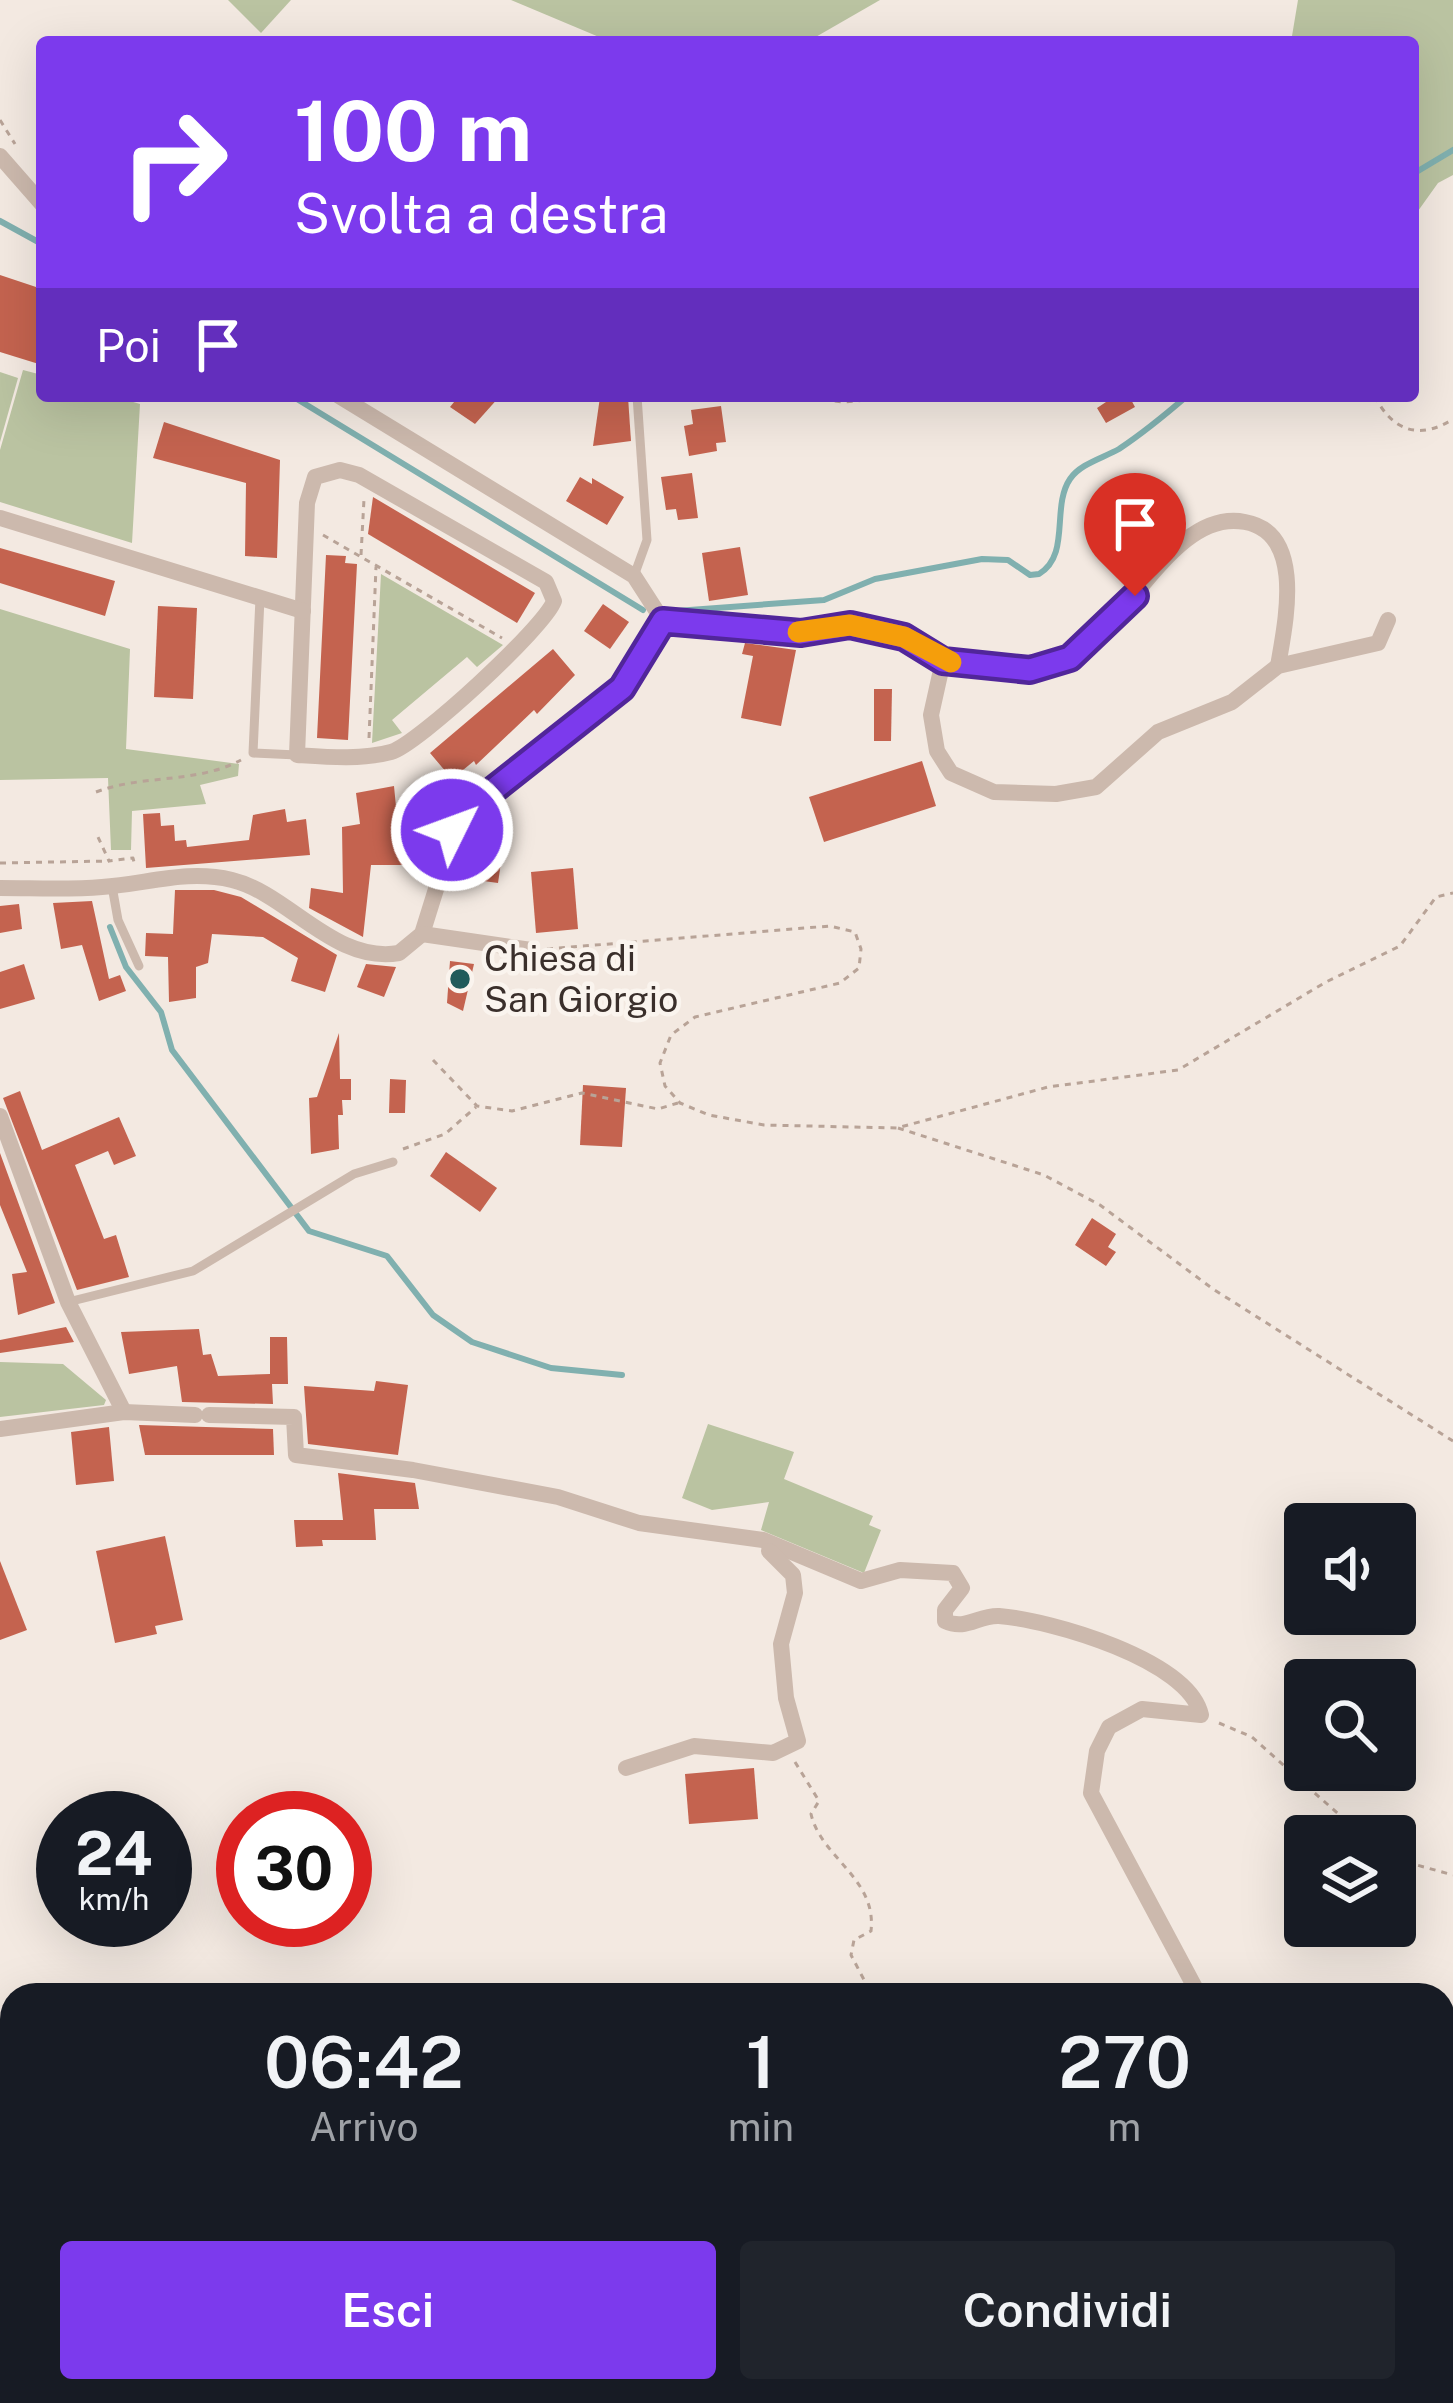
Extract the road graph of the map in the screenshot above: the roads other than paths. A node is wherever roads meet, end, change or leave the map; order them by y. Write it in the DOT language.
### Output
graph roads {
  1 [pos="1,156"];
  2 [pos="36,197"];
  3 [pos="349,402"];
  4 [pos="637,402"];
  5 [pos="0,518"];
  6 [pos="634,576"];
  7 [pos="260,598"];
  8 [pos="303,611"];
  9 [pos="1388,620"];
  10 [pos="663,621"];
  11 [pos="943,661"];
  12 [pos="1278,666"];
  13 [pos="297,755"];
  14 [pos="112,886"];
  15 [pos="0,888"];
  16 [pos="422,934"];
  17 [pos="532,950"];
  18 [pos="140,966"];
  19 [pos="0,1116"];
  20 [pos="389,1163"];
  21 [pos="68,1302"];
  22 [pos="124,1412"];
  23 [pos="0,1429"];
  24 [pos="742,1536"];
  25 [pos="626,1768"];
  26 [pos="1192,1983"];
  1 -- 2 [label="street"];
  3 -- 6 [label="street"];
  4 -- 6 [label="lane"];
  5 -- 7 [label="street"];
  6 -- 10 [label="street"];
  7 -- 8 [label="street"];
  7 -- 13 [label="lane"];
  8 -- 13 [label="street"];
  8 -- 13 [label="street"];
  9 -- 12 [label="street"];
  10 -- 11 [label="street"];
  10 -- 16 [label="street"];
  11 -- 12 [label="street"];
  11 -- 12 [label="street"];
  14 -- 15 [label="street"];
  14 -- 16 [label="street"];
  14 -- 18 [label="lane"];
  16 -- 17 [label="street"];
  19 -- 21 [label="street"];
  20 -- 21 [label="lane"];
  21 -- 22 [label="street"];
  22 -- 23 [label="street"];
  22 -- 24 [label="street"];
  24 -- 25 [label="street"];
  24 -- 26 [label="street"];
}
